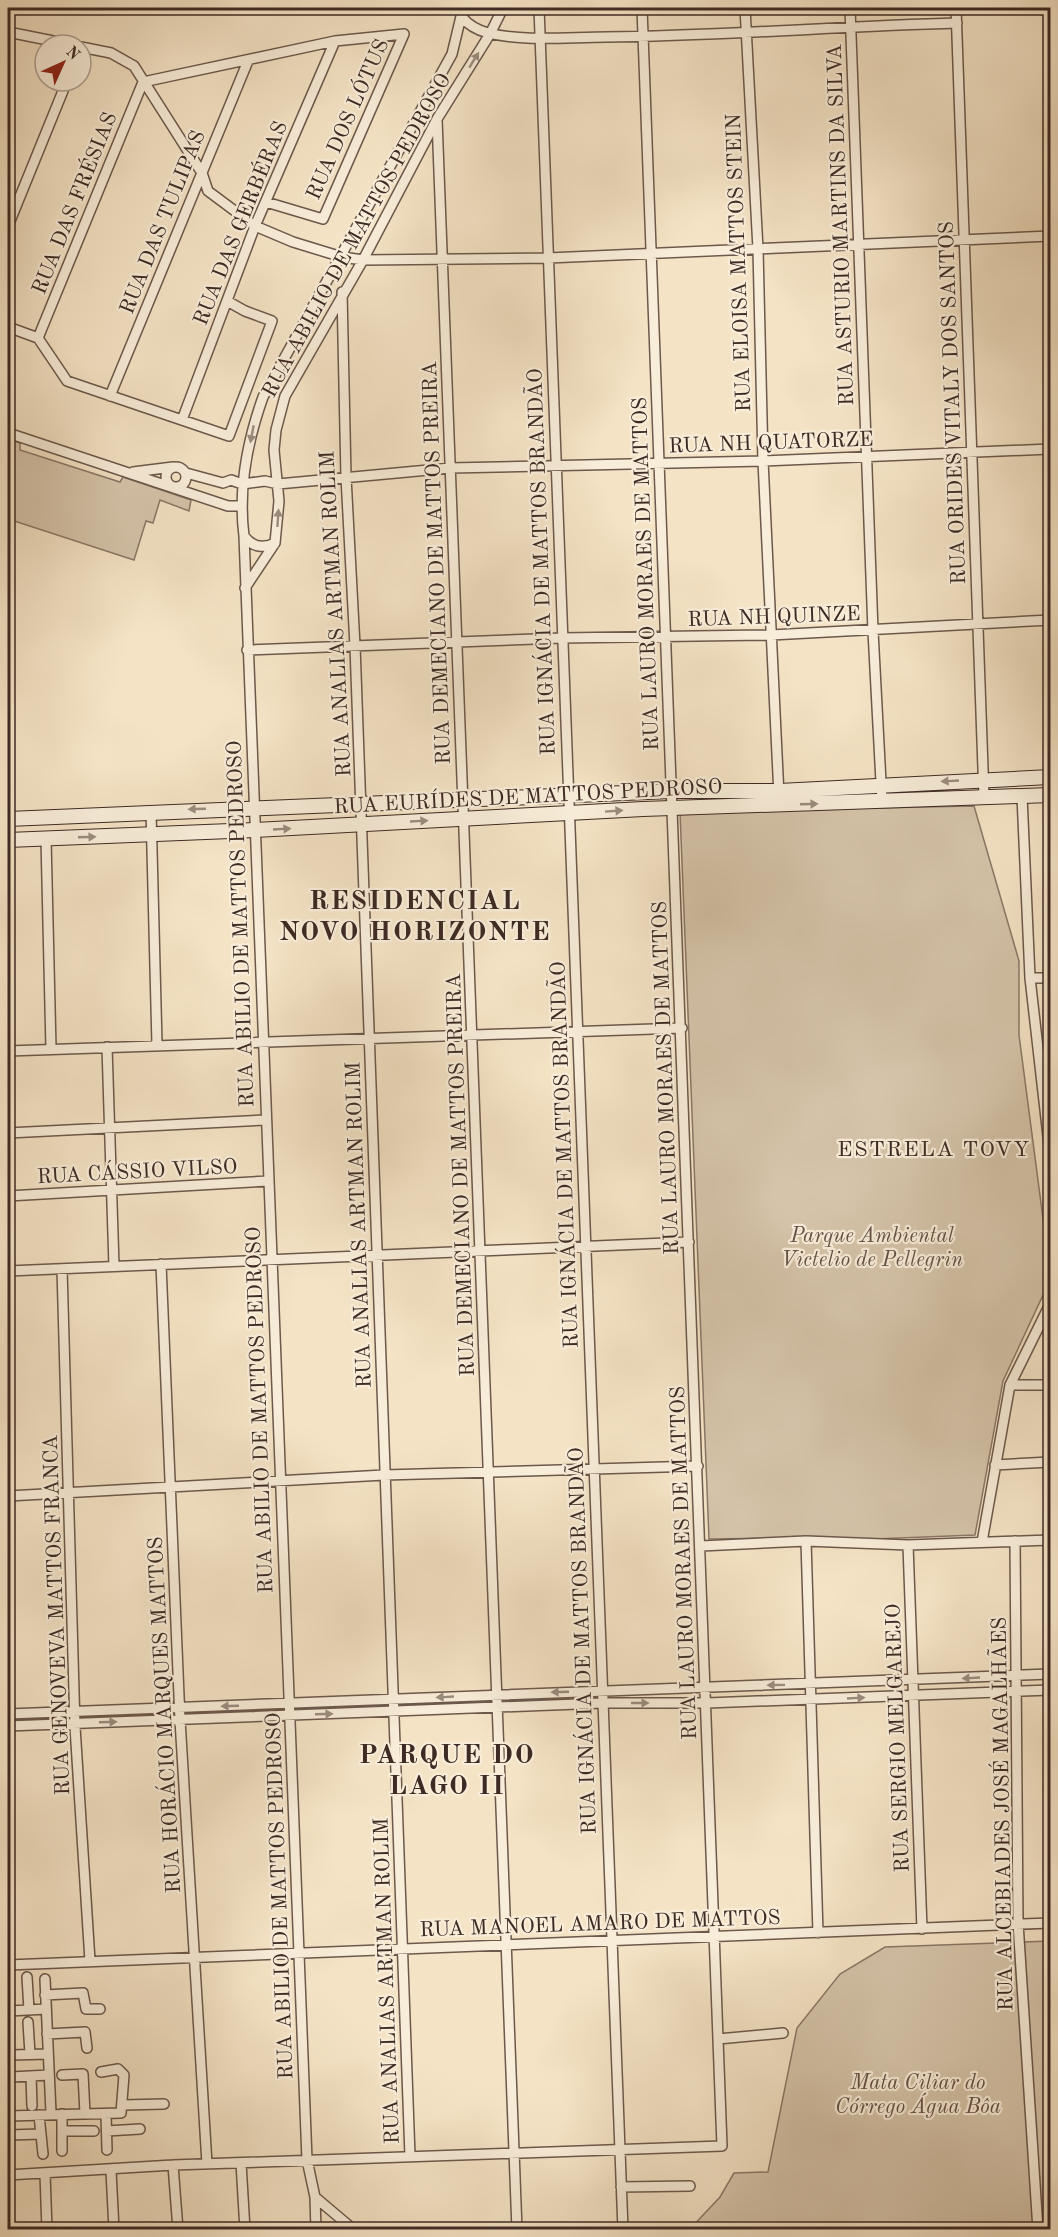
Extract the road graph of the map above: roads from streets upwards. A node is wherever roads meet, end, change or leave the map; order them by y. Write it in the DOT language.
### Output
graph roads {
  1 [pos="503,8"];
  2 [pos="539,8"];
  3 [pos="642,8"];
  4 [pos="746,8"];
  5 [pos="850,8"];
  6 [pos="956,8"];
  7 [pos="462,12"];
  8 [pos="957,23"];
  9 [pos="851,26"];
  10 [pos="746,31"];
  11 [pos="8,32"];
  12 [pos="490,34"];
  13 [pos="33,37"];
  14 [pos="643,37"];
  15 [pos="541,38"];
  16 [pos="335,41"];
  17 [pos="93,49"];
  18 [pos="248,61"];
  19 [pos="143,82"];
  20 [pos="62,93"];
  21 [pos="437,119"];
  22 [pos="202,173"];
  23 [pos="266,202"];
  24 [pos="8,226"];
  25 [pos="255,228"];
  26 [pos="1050,236"];
  27 [pos="964,241"];
  28 [pos="859,246"];
  29 [pos="758,249"];
  30 [pos="652,254"];
  31 [pos="548,258"];
  32 [pos="341,259"];
  33 [pos="363,260"];
  34 [pos="442,261"];
  35 [pos="342,292"];
  36 [pos="227,301"];
  37 [pos="8,327"];
  38 [pos="38,338"];
  39 [pos="110,396"];
  40 [pos="182,420"];
  41 [pos="8,433"];
  42 [pos="1050,449"];
  43 [pos="971,454"];
  44 [pos="867,457"];
  45 [pos="763,461"];
  46 [pos="658,464"];
  47 [pos="174,466"];
  48 [pos="555,467"];
  49 [pos="450,468"];
  50 [pos="125,472"];
  51 [pos="186,473"];
  52 [pos="346,477"];
  53 [pos="223,483"];
  54 [pos="242,484"];
  55 [pos="278,484"];
  56 [pos="175,487"];
  57 [pos="219,502"];
  58 [pos="240,506"];
  59 [pos="244,536"];
  60 [pos="275,543"];
  61 [pos="245,588"];
  62 [pos="1050,620"];
  63 [pos="978,623"];
  64 [pos="873,631"];
  65 [pos="771,634"];
  66 [pos="562,638"];
  67 [pos="666,638"];
  68 [pos="457,642"];
  69 [pos="355,646"];
  70 [pos="247,650"];
  71 [pos="1050,777"];
  72 [pos="983,779"];
  73 [pos="881,785"];
  74 [pos="671,791"];
  75 [pos="568,795"];
  76 [pos="1050,795"];
  77 [pos="1022,796"];
  78 [pos="779,798"];
  79 [pos="984,798"];
  80 [pos="463,799"];
  81 [pos="882,801"];
  82 [pos="361,803"];
  83 [pos="253,807"];
  84 [pos="672,809"];
  85 [pos="151,811"];
  86 [pos="569,814"];
  87 [pos="8,819"];
  88 [pos="466,819"];
  89 [pos="361,824"];
  90 [pos="255,830"];
  91 [pos="152,835"];
  92 [pos="46,838"];
  93 [pos="8,840"];
  94 [pos="1030,978"];
  95 [pos="1050,978"];
  96 [pos="682,1028"];
  97 [pos="578,1032"];
  98 [pos="473,1037"];
  99 [pos="370,1040"];
  100 [pos="263,1041"];
  101 [pos="158,1045"];
  102 [pos="107,1047"];
  103 [pos="51,1049"];
  104 [pos="8,1051"];
  105 [pos="266,1120"];
  106 [pos="110,1129"];
  107 [pos="8,1133"];
  108 [pos="1050,1154"];
  109 [pos="268,1181"];
  110 [pos="112,1191"];
  111 [pos="8,1196"];
  112 [pos="689,1242"];
  113 [pos="585,1246"];
  114 [pos="481,1250"];
  115 [pos="376,1254"];
  116 [pos="271,1258"];
  117 [pos="161,1264"];
  118 [pos="114,1266"];
  119 [pos="62,1269"];
  120 [pos="8,1271"];
  121 [pos="1050,1304"];
  122 [pos="1010,1385"];
  123 [pos="1050,1385"];
  124 [pos="1050,1462"];
  125 [pos="995,1465"];
  126 [pos="698,1466"];
  127 [pos="594,1469"];
  128 [pos="489,1472"];
  129 [pos="384,1475"];
  130 [pos="280,1481"];
  131 [pos="171,1487"];
  132 [pos="70,1492"];
  133 [pos="8,1496"];
  134 [pos="1050,1540"];
  135 [pos="806,1541"];
  136 [pos="1015,1541"];
  137 [pos="982,1542"];
  138 [pos="908,1545"];
  139 [pos="701,1546"];
  140 [pos="1050,1674"];
  141 [pos="1016,1676"];
  142 [pos="912,1680"];
  143 [pos="811,1684"];
  144 [pos="706,1686"];
  145 [pos="1050,1690"];
  146 [pos="602,1691"];
  147 [pos="1018,1691"];
  148 [pos="498,1695"];
  149 [pos="912,1695"];
  150 [pos="393,1700"];
  151 [pos="811,1700"];
  152 [pos="603,1703"];
  153 [pos="706,1703"];
  154 [pos="289,1704"];
  155 [pos="180,1708"];
  156 [pos="498,1711"];
  157 [pos="75,1712"];
  158 [pos="394,1712"];
  159 [pos="8,1714"];
  160 [pos="290,1716"];
  161 [pos="180,1720"];
  162 [pos="75,1724"];
  163 [pos="8,1726"];
  164 [pos="1018,1923"];
  165 [pos="1050,1923"];
  166 [pos="922,1929"];
  167 [pos="818,1933"];
  168 [pos="715,1937"];
  169 [pos="608,1938"];
  170 [pos="507,1943"];
  171 [pos="406,1947"];
  172 [pos="299,1952"];
  173 [pos="194,1957"];
  174 [pos="90,1961"];
  175 [pos="8,1965"];
  176 [pos="27,1977"];
  177 [pos="45,1979"];
  178 [pos="45,1995"];
  179 [pos="46,2009"];
  180 [pos="100,2009"];
  181 [pos="29,2010"];
  182 [pos="9,2011"];
  183 [pos="28,2022"];
  184 [pos="783,2033"];
  185 [pos="47,2034"];
  186 [pos="718,2039"];
  187 [pos="87,2048"];
  188 [pos="30,2054"];
  189 [pos="48,2054"];
  190 [pos="11,2055"];
  191 [pos="101,2072"];
  192 [pos="49,2075"];
  193 [pos="62,2075"];
  194 [pos="31,2076"];
  195 [pos="10,2077"];
  196 [pos="164,2104"];
  197 [pos="123,2105"];
  198 [pos="32,2106"];
  199 [pos="51,2113"];
  200 [pos="62,2114"];
  201 [pos="85,2114"];
  202 [pos="106,2114"];
  203 [pos="39,2115"];
  204 [pos="8,2116"];
  205 [pos="140,2129"];
  206 [pos="62,2131"];
  207 [pos="94,2131"];
  208 [pos="106,2131"];
  209 [pos="41,2134"];
  210 [pos="9,2135"];
  211 [pos="616,2149"];
  212 [pos="107,2150"];
  213 [pos="62,2151"];
  214 [pos="515,2151"];
  215 [pos="43,2154"];
  216 [pos="410,2156"];
  217 [pos="307,2160"];
  218 [pos="241,2163"];
  219 [pos="207,2164"];
  220 [pos="173,2165"];
  221 [pos="111,2171"];
  222 [pos="45,2174"];
  223 [pos="8,2175"];
  224 [pos="690,2186"];
  225 [pos="621,2187"];
  226 [pos="315,2197"];
  227 [pos="47,2229"];
  228 [pos="114,2229"];
  229 [pos="178,2229"];
  230 [pos="245,2229"];
  231 [pos="316,2229"];
  232 [pos="354,2229"];
  233 [pos="517,2229"];
  234 [pos="623,2229"];
  235 [pos="1038,2229"];
  1 -- 12 [label="street, RUA ABILIO DE MATTOS PEDROSO"];
  2 -- 15 [label="street, RUA IGNÁCIA DE MATTOS BRANDÃO"];
  3 -- 14 [label="street, RUA LAURO MORAES DE MATTOS"];
  4 -- 10 [label="street, RUA ELOISA MATTOS STEIN"];
  5 -- 9 [label="street, RUA ASTURIO MARTINS DA SILVA"];
  6 -- 8 [label="street, RUA ORIDES VITALY DOS SANTOS"];
  7 -- 12 [label="street"];
  7 -- 32 [label="street, RUA ABILIO DE MATTOS PEDROSO"];
  8 -- 9 [label="street"];
  8 -- 27 [label="street, RUA ORIDES VITALY DOS SANTOS"];
  9 -- 10 [label="street"];
  9 -- 28 [label="street, RUA ASTURIO MARTINS DA SILVA"];
  10 -- 14 [label="street"];
  10 -- 29 [label="street, RUA ELOISA MATTOS STEIN"];
  11 -- 13 [label="street"];
  12 -- 15 [label="street"];
  21 -- 12 [label="street, RUA ABILIO DE MATTOS PEDROSO, one-way"];
  14 -- 15 [label="street"];
  14 -- 30 [label="street, RUA LAURO MORAES DE MATTOS"];
  15 -- 31 [label="street, RUA IGNÁCIA DE MATTOS BRANDÃO"];
  16 -- 18 [label="street"];
  16 -- 23 [label="street, RUA DAS GERBÉRAS"];
  16 -- 23 [label="street, RUA DOS LÓTUS"];
  17 -- 19 [label="street"];
  18 -- 19 [label="street"];
  18 -- 22 [label="street, RUA DAS TULIPAS"];
  19 -- 22 [label="street"];
  19 -- 38 [label="street, RUA DAS FRÉSIAS"];
  20 -- 24 [label="street"];
  21 -- 33 [label="street, RUA ABILIO DE MATTOS PEDROSO"];
  21 -- 34 [label="street, RUA DEMECIANO DE MATTOS PREIRA"];
  22 -- 25 [label="street"];
  22 -- 39 [label="street, RUA DAS TULIPAS"];
  23 -- 25 [label="street, RUA DAS GERBÉRAS"];
  25 -- 32 [label="street"];
  25 -- 36 [label="street, RUA DAS GERBÉRAS"];
  26 -- 27 [label="street"];
  27 -- 28 [label="street"];
  27 -- 43 [label="street, RUA ORIDES VITALY DOS SANTOS"];
  28 -- 29 [label="street"];
  28 -- 44 [label="street, RUA ASTURIO MARTINS DA SILVA"];
  29 -- 30 [label="street"];
  29 -- 45 [label="street, RUA ELOISA MATTOS STEIN"];
  30 -- 31 [label="street"];
  30 -- 46 [label="street, RUA LAURO MORAES DE MATTOS"];
  31 -- 34 [label="street"];
  31 -- 48 [label="street, RUA IGNÁCIA DE MATTOS BRANDÃO"];
  32 -- 33 [label="street"];
  32 -- 54 [label="street, RUA ABILIO DE MATTOS PEDROSO, one-way"];
  33 -- 34 [label="street"];
  33 -- 35 [label="street, RUA ABILIO DE MATTOS PEDROSO"];
  34 -- 49 [label="street, RUA DEMECIANO DE MATTOS PREIRA"];
  35 -- 52 [label="street, RUA ANALIAS ARTMAN ROLIM"];
  35 -- 55 [label="street, RUA ABILIO DE MATTOS PEDROSO"];
  36 -- 40 [label="street, RUA DAS GERBÉRAS"];
  36 -- 40 [label="street"];
  37 -- 38 [label="street"];
  38 -- 39 [label="street"];
  39 -- 40 [label="street"];
  41 -- 50 [label="street"];
  42 -- 43 [label="street, RUA NH QUATORZE"];
  43 -- 44 [label="street, RUA NH QUATORZE"];
  43 -- 63 [label="street, RUA ORIDES VITALY DOS SANTOS"];
  44 -- 45 [label="street, RUA NH QUATORZE"];
  44 -- 64 [label="street, RUA ASTURIO MARTINS DA SILVA"];
  45 -- 46 [label="street, RUA NH QUATORZE"];
  45 -- 65 [label="street, RUA ELOISA MATTOS STEIN"];
  46 -- 48 [label="street, RUA NH QUATORZE"];
  46 -- 67 [label="street, RUA LAURO MORAES DE MATTOS"];
  47 -- 50 [label="street"];
  47 -- 51 [label="street"];
  47 -- 56 [label="street"];
  48 -- 49 [label="street, RUA NH QUATORZE"];
  48 -- 66 [label="street, RUA IGNÁCIA DE MATTOS BRANDÃO"];
  49 -- 52 [label="street, RUA NH QUATORZE"];
  49 -- 68 [label="street, RUA DEMECIANO DE MATTOS PREIRA"];
  50 -- 56 [label="street"];
  51 -- 53 [label="street, RUA NH QUATORZE"];
  51 -- 56 [label="street"];
  52 -- 55 [label="street, RUA NH QUATORZE"];
  52 -- 69 [label="street, RUA ANALIAS ARTMAN ROLIM"];
  53 -- 54 [label="street, RUA NH QUATORZE"];
  53 -- 57 [label="street"];
  54 -- 55 [label="street, RUA NH QUATORZE"];
  54 -- 58 [label="street, RUA ABILIO DE MATTOS PEDROSO"];
  60 -- 55 [label="street, RUA ABILIO DE MATTOS PEDROSO, one-way"];
  56 -- 57 [label="street"];
  57 -- 58 [label="street"];
  58 -- 59 [label="street, RUA ABILIO DE MATTOS PEDROSO"];
  59 -- 60 [label="street"];
  59 -- 61 [label="street, RUA ABILIO DE MATTOS PEDROSO"];
  60 -- 61 [label="street, RUA ABILIO DE MATTOS PEDROSO"];
  61 -- 70 [label="street, RUA ABILIO DE MATTOS PEDROSO"];
  62 -- 63 [label="street, RUA NH QUINZE"];
  63 -- 64 [label="street, RUA NH QUINZE"];
  63 -- 72 [label="street, RUA ORIDES VITALY DOS SANTOS"];
  64 -- 65 [label="street, RUA NH QUINZE"];
  64 -- 73 [label="street, RUA ASTURIO MARTINS DA SILVA"];
  65 -- 67 [label="street, RUA NH QUINZE"];
  65 -- 78 [label="street, RUA ELOISA MATTOS STEIN"];
  66 -- 67 [label="street, RUA NH QUINZE"];
  66 -- 68 [label="street, RUA NH QUINZE"];
  66 -- 75 [label="street, RUA IGNÁCIA DE MATTOS BRANDÃO"];
  67 -- 74 [label="street, RUA LAURO MORAES DE MATTOS"];
  68 -- 69 [label="street, RUA NH QUINZE"];
  68 -- 80 [label="street, RUA DEMECIANO DE MATTOS PREIRA"];
  69 -- 70 [label="street, RUA NH QUINZE"];
  69 -- 82 [label="street, RUA ANALIAS ARTMAN ROLIM"];
  70 -- 83 [label="street, RUA ABILIO DE MATTOS PEDROSO"];
  71 -- 72 [label="street, RUA EURÍDES DE MATTOS PEDROSO"];
  72 -- 73 [label="street, RUA EURÍDES DE MATTOS PEDROSO, one-way"];
  72 -- 79 [label="street, RUA ORIDES VITALY DOS SANTOS"];
  73 -- 78 [label="street, RUA EURÍDES DE MATTOS PEDROSO"];
  73 -- 81 [label="street, RUA ASTURIO MARTINS DA SILVA"];
  74 -- 75 [label="street, RUA EURÍDES DE MATTOS PEDROSO"];
  74 -- 78 [label="street, RUA EURÍDES DE MATTOS PEDROSO"];
  74 -- 84 [label="street, RUA LAURO MORAES DE MATTOS"];
  75 -- 80 [label="street, RUA EURÍDES DE MATTOS PEDROSO"];
  75 -- 86 [label="street, RUA IGNÁCIA DE MATTOS BRANDÃO"];
  76 -- 77 [label="street, RUA EURÍDES DE MATTOS PEDROSO"];
  77 -- 79 [label="street, RUA EURÍDES DE MATTOS PEDROSO"];
  77 -- 94 [label="street"];
  78 -- 81 [label="street, RUA EURÍDES DE MATTOS PEDROSO, one-way"];
  78 -- 84 [label="street, RUA EURÍDES DE MATTOS PEDROSO"];
  79 -- 81 [label="street, RUA EURÍDES DE MATTOS PEDROSO"];
  80 -- 82 [label="street, RUA EURÍDES DE MATTOS PEDROSO"];
  80 -- 88 [label="street, RUA DEMECIANO DE MATTOS PREIRA"];
  82 -- 83 [label="street, RUA EURÍDES DE MATTOS PEDROSO"];
  82 -- 89 [label="street, RUA ANALIAS ARTMAN ROLIM"];
  83 -- 85 [label="street, RUA EURÍDES DE MATTOS PEDROSO, one-way"];
  83 -- 90 [label="street, RUA ABILIO DE MATTOS PEDROSO"];
  86 -- 84 [label="street, RUA EURÍDES DE MATTOS PEDROSO, one-way"];
  84 -- 96 [label="street, RUA LAURO MORAES DE MATTOS"];
  85 -- 87 [label="street, RUA EURÍDES DE MATTOS PEDROSO"];
  85 -- 91 [label="street"];
  86 -- 88 [label="street, RUA EURÍDES DE MATTOS PEDROSO"];
  86 -- 97 [label="street, RUA IGNÁCIA DE MATTOS BRANDÃO"];
  89 -- 88 [label="street, RUA EURÍDES DE MATTOS PEDROSO, one-way"];
  88 -- 98 [label="street, RUA DEMECIANO DE MATTOS PREIRA"];
  90 -- 89 [label="street, RUA EURÍDES DE MATTOS PEDROSO, one-way"];
  89 -- 99 [label="street, RUA ANALIAS ARTMAN ROLIM"];
  90 -- 91 [label="street, RUA EURÍDES DE MATTOS PEDROSO"];
  90 -- 100 [label="street, RUA ABILIO DE MATTOS PEDROSO"];
  92 -- 91 [label="street, RUA EURÍDES DE MATTOS PEDROSO, one-way"];
  91 -- 101 [label="street"];
  92 -- 93 [label="street, RUA EURÍDES DE MATTOS PEDROSO"];
  92 -- 103 [label="street"];
  94 -- 95 [label="street"];
  94 -- 108 [label="street"];
  96 -- 97 [label="street"];
  96 -- 112 [label="street, RUA LAURO MORAES DE MATTOS"];
  97 -- 98 [label="street"];
  97 -- 113 [label="street, RUA IGNÁCIA DE MATTOS BRANDÃO"];
  98 -- 99 [label="street"];
  98 -- 114 [label="street, RUA DEMECIANO DE MATTOS PREIRA"];
  99 -- 100 [label="street"];
  99 -- 115 [label="street, RUA ANALIAS ARTMAN ROLIM"];
  100 -- 101 [label="street"];
  100 -- 105 [label="street, RUA ABILIO DE MATTOS PEDROSO"];
  101 -- 102 [label="street"];
  102 -- 103 [label="street"];
  102 -- 106 [label="street"];
  103 -- 104 [label="street"];
  105 -- 106 [label="street"];
  105 -- 109 [label="street, RUA ABILIO DE MATTOS PEDROSO"];
  106 -- 107 [label="street"];
  106 -- 110 [label="street"];
  109 -- 110 [label="street, RUA CÁSSIO VILSO"];
  109 -- 116 [label="street, RUA ABILIO DE MATTOS PEDROSO"];
  110 -- 111 [label="street, RUA CÁSSIO VILSO"];
  110 -- 118 [label="street"];
  112 -- 113 [label="street"];
  112 -- 126 [label="street, RUA LAURO MORAES DE MATTOS"];
  113 -- 114 [label="street"];
  113 -- 127 [label="street, RUA IGNÁCIA DE MATTOS BRANDÃO"];
  114 -- 115 [label="street"];
  114 -- 128 [label="street, RUA DEMECIANO DE MATTOS PREIRA"];
  115 -- 116 [label="street"];
  115 -- 129 [label="street, RUA ANALIAS ARTMAN ROLIM"];
  116 -- 117 [label="street"];
  116 -- 130 [label="street, RUA ABILIO DE MATTOS PEDROSO"];
  117 -- 118 [label="street"];
  117 -- 131 [label="street, RUA HORÁCIO MARQUES MATTOS"];
  118 -- 119 [label="street"];
  119 -- 120 [label="street"];
  119 -- 132 [label="street, RUA GENOVEVA MATTOS FRANCA"];
  121 -- 122 [label="street"];
  122 -- 123 [label="street"];
  122 -- 125 [label="street"];
  124 -- 125 [label="street"];
  125 -- 137 [label="street"];
  126 -- 127 [label="street"];
  126 -- 139 [label="street, RUA LAURO MORAES DE MATTOS"];
  127 -- 128 [label="street"];
  127 -- 146 [label="street, RUA IGNÁCIA DE MATTOS BRANDÃO"];
  128 -- 129 [label="street"];
  128 -- 148 [label="street, RUA DEMECIANO DE MATTOS PREIRA"];
  129 -- 130 [label="street"];
  129 -- 150 [label="street, RUA ANALIAS ARTMAN ROLIM"];
  130 -- 131 [label="street"];
  130 -- 154 [label="street, RUA ABILIO DE MATTOS PEDROSO"];
  131 -- 132 [label="street"];
  131 -- 155 [label="street, RUA HORÁCIO MARQUES MATTOS"];
  132 -- 133 [label="street"];
  132 -- 157 [label="street, RUA GENOVEVA MATTOS FRANCA"];
  134 -- 136 [label="street"];
  135 -- 138 [label="street"];
  135 -- 139 [label="street"];
  135 -- 143 [label="street"];
  136 -- 137 [label="street"];
  136 -- 141 [label="street, RUA ALCEBIADES JOSÉ MAGALHÃES"];
  137 -- 138 [label="street"];
  138 -- 142 [label="street, RUA SERGIO MELGAREJO"];
  139 -- 144 [label="street, RUA LAURO MORAES DE MATTOS"];
  140 -- 141 [label="street"];
  141 -- 142 [label="street, one-way"];
  141 -- 147 [label="street, RUA ALCEBIADES JOSÉ MAGALHÃES"];
  142 -- 143 [label="street"];
  142 -- 149 [label="street, RUA SERGIO MELGAREJO"];
  143 -- 144 [label="street, one-way"];
  143 -- 151 [label="street"];
  144 -- 146 [label="street"];
  144 -- 153 [label="street, RUA LAURO MORAES DE MATTOS"];
  145 -- 147 [label="street"];
  146 -- 148 [label="street, one-way"];
  146 -- 152 [label="street, RUA IGNÁCIA DE MATTOS BRANDÃO"];
  147 -- 149 [label="street"];
  147 -- 164 [label="street, RUA ALCEBIADES JOSÉ MAGALHÃES"];
  148 -- 150 [label="street, one-way"];
  148 -- 156 [label="street, RUA DEMECIANO DE MATTOS PREIRA"];
  151 -- 149 [label="street, one-way"];
  149 -- 166 [label="street, RUA SERGIO MELGAREJO"];
  150 -- 154 [label="street"];
  150 -- 158 [label="street, RUA ANALIAS ARTMAN ROLIM"];
  151 -- 153 [label="street"];
  151 -- 167 [label="street"];
  152 -- 153 [label="street, one-way"];
  152 -- 156 [label="street"];
  152 -- 169 [label="street, RUA IGNÁCIA DE MATTOS BRANDÃO"];
  153 -- 168 [label="street, RUA LAURO MORAES DE MATTOS"];
  154 -- 155 [label="street, one-way"];
  154 -- 160 [label="street, RUA ABILIO DE MATTOS PEDROSO"];
  155 -- 157 [label="street"];
  155 -- 161 [label="street, RUA HORÁCIO MARQUES MATTOS"];
  156 -- 158 [label="street"];
  156 -- 170 [label="street, RUA DEMECIANO DE MATTOS PREIRA"];
  157 -- 159 [label="street"];
  157 -- 162 [label="street, RUA GENOVEVA MATTOS FRANCA"];
  160 -- 158 [label="street, one-way"];
  158 -- 171 [label="street, RUA ANALIAS ARTMAN ROLIM"];
  160 -- 161 [label="street"];
  160 -- 172 [label="street, RUA ABILIO DE MATTOS PEDROSO"];
  162 -- 161 [label="street, one-way"];
  161 -- 173 [label="street, RUA HORÁCIO MARQUES MATTOS"];
  162 -- 163 [label="street"];
  162 -- 174 [label="street, RUA GENOVEVA MATTOS FRANCA"];
  164 -- 165 [label="street, RUA MANOEL AMARO DE MATTOS"];
  164 -- 166 [label="street, RUA MANOEL AMARO DE MATTOS"];
  164 -- 235 [label="street, RUA ALCEBIADES JOSÉ MAGALHÃES"];
  166 -- 167 [label="street, RUA MANOEL AMARO DE MATTOS"];
  167 -- 168 [label="street, RUA MANOEL AMARO DE MATTOS"];
  168 -- 169 [label="street, RUA MANOEL AMARO DE MATTOS"];
  168 -- 186 [label="street, RUA LAURO MORAES DE MATTOS"];
  169 -- 170 [label="street, RUA MANOEL AMARO DE MATTOS"];
  169 -- 211 [label="street, RUA IGNÁCIA DE MATTOS BRANDÃO"];
  170 -- 171 [label="street, RUA MANOEL AMARO DE MATTOS"];
  170 -- 214 [label="street, RUA DEMECIANO DE MATTOS PREIRA"];
  171 -- 172 [label="street, RUA MANOEL AMARO DE MATTOS"];
  171 -- 216 [label="street, RUA ANALIAS ARTMAN ROLIM"];
  172 -- 173 [label="street, RUA MANOEL AMARO DE MATTOS"];
  172 -- 217 [label="street, RUA ABILIO DE MATTOS PEDROSO"];
  173 -- 174 [label="street, RUA MANOEL AMARO DE MATTOS"];
  173 -- 219 [label="street, RUA HORÁCIO MARQUES MATTOS"];
  174 -- 175 [label="street, RUA MANOEL AMARO DE MATTOS"];
  176 -- 181 [label="street"];
  177 -- 178 [label="street"];
  178 -- 179 [label="street"];
  178 -- 180 [label="street"];
  179 -- 181 [label="street"];
  179 -- 185 [label="street"];
  181 -- 182 [label="street"];
  183 -- 188 [label="street"];
  184 -- 186 [label="street"];
  185 -- 187 [label="street"];
  185 -- 189 [label="street"];
  186 -- 211 [label="street, RUA LAURO MORAES DE MATTOS"];
  188 -- 189 [label="street"];
  188 -- 190 [label="street"];
  189 -- 192 [label="street"];
  191 -- 197 [label="street"];
  192 -- 194 [label="street"];
  192 -- 199 [label="street"];
  193 -- 201 [label="street"];
  194 -- 195 [label="street"];
  194 -- 198 [label="street"];
  196 -- 197 [label="street"];
  197 -- 202 [label="street"];
  199 -- 200 [label="street"];
  199 -- 203 [label="street"];
  200 -- 201 [label="street"];
  200 -- 206 [label="street"];
  201 -- 202 [label="street"];
  202 -- 208 [label="street"];
  203 -- 204 [label="street"];
  203 -- 209 [label="street"];
  205 -- 208 [label="street"];
  206 -- 207 [label="street"];
  206 -- 213 [label="street"];
  208 -- 212 [label="street"];
  209 -- 210 [label="street"];
  209 -- 215 [label="street"];
  211 -- 214 [label="street"];
  211 -- 225 [label="street, RUA IGNÁCIA DE MATTOS BRANDÃO"];
  214 -- 216 [label="street"];
  214 -- 233 [label="street, RUA DEMECIANO DE MATTOS PREIRA"];
  216 -- 217 [label="street"];
  217 -- 218 [label="street"];
  217 -- 226 [label="street, RUA ABILIO DE MATTOS PEDROSO"];
  218 -- 219 [label="street"];
  218 -- 230 [label="street"];
  219 -- 220 [label="street"];
  220 -- 221 [label="street"];
  220 -- 229 [label="street"];
  221 -- 222 [label="street"];
  221 -- 228 [label="street"];
  222 -- 223 [label="street"];
  222 -- 227 [label="street"];
  224 -- 225 [label="street"];
  225 -- 234 [label="street, RUA IGNÁCIA DE MATTOS BRANDÃO"];
  226 -- 231 [label="street, RUA ABILIO DE MATTOS PEDROSO"];
  226 -- 232 [label="street"];
}
